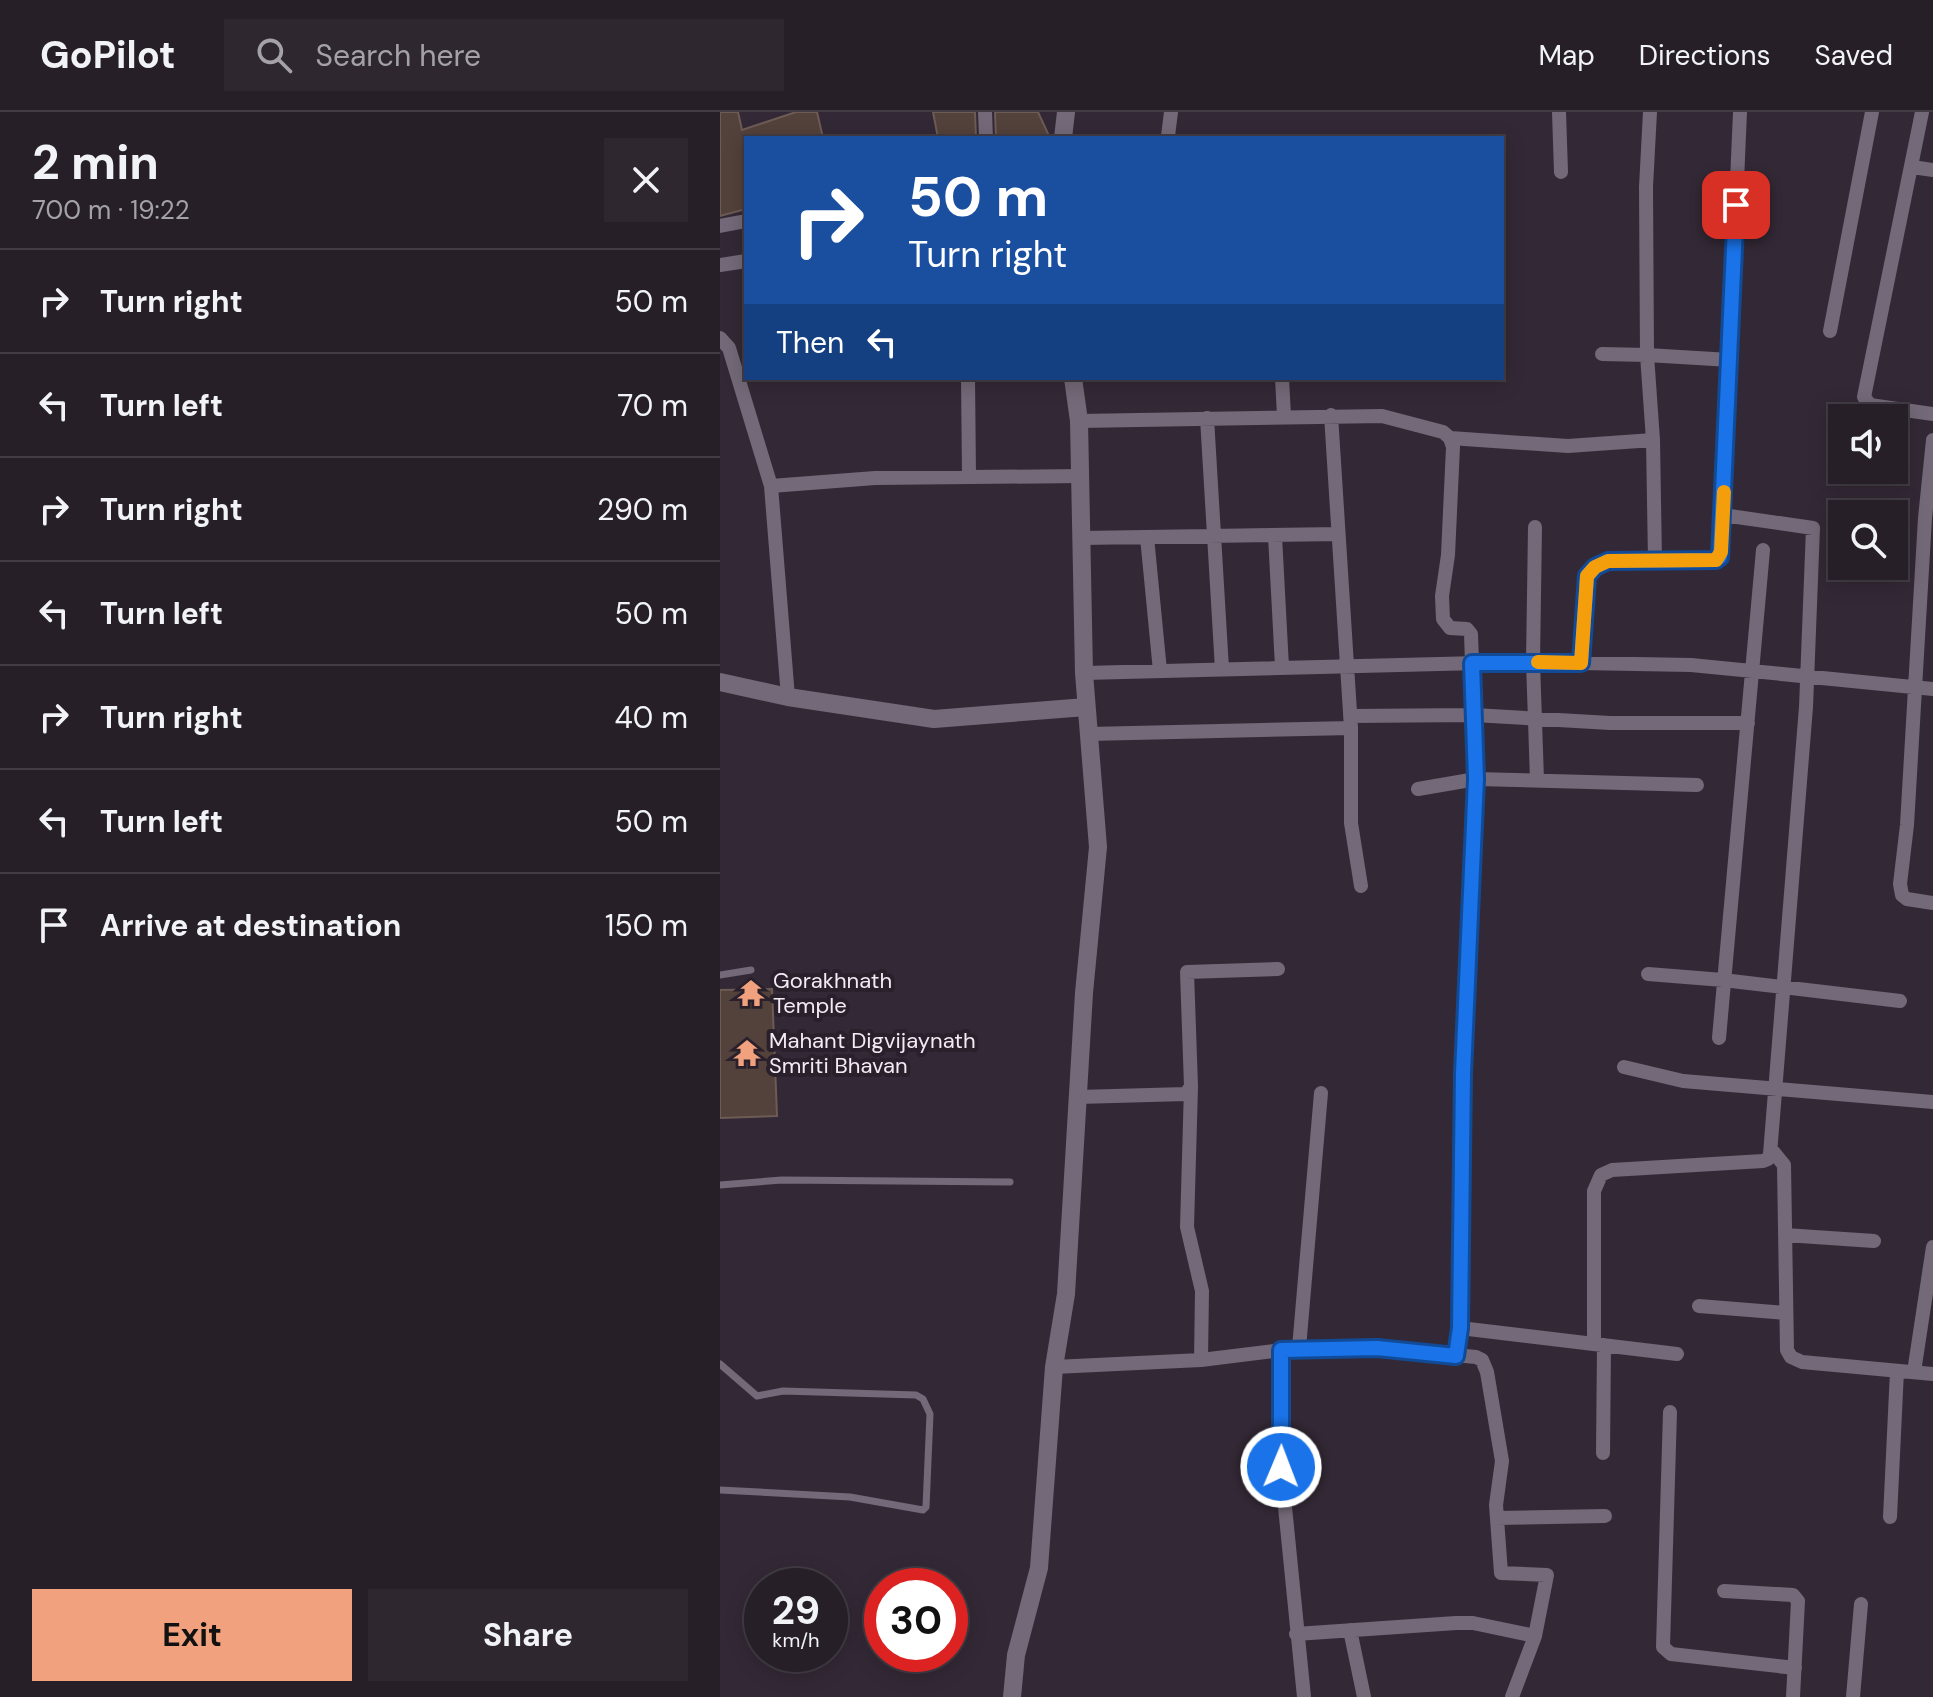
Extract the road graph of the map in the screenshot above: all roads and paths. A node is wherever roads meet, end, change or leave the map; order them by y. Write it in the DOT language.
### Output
graph roads {
  1 [pos="985,112"];
  2 [pos="1066,112"];
  3 [pos="1171,112"];
  4 [pos="1559,112"];
  5 [pos="1650,112"];
  6 [pos="1740,112"];
  7 [pos="1872,112"];
  8 [pos="1922,112"];
  9 [pos="986,136"];
  10 [pos="1063,136"];
  11 [pos="1168,136"];
  12 [pos="1912,167"];
  13 [pos="1933,170"];
  14 [pos="1561,172"];
  15 [pos="744,221"];
  16 [pos="720,226"];
  17 [pos="744,261"];
  18 [pos="720,265"];
  19 [pos="1830,331"];
  20 [pos="720,338"];
  21 [pos="1602,354"];
  22 [pos="1647,355"];
  23 [pos="1730,360"];
  24 [pos="968,380"];
  25 [pos="1073,380"];
  26 [pos="1282,380"];
  27 [pos="1933,414"];
  28 [pos="1331,415"];
  29 [pos="1284,416"];
  30 [pos="1207,418"];
  31 [pos="1079,421"];
  32 [pos="1450,438"];
  33 [pos="1653,440"];
  34 [pos="1933,440"];
  35 [pos="969,476"];
  36 [pos="1081,476"];
  37 [pos="771,486"];
  38 [pos="1723,515"];
  39 [pos="1535,527"];
  40 [pos="1338,534"];
  41 [pos="1275,536"];
  42 [pos="1147,537"];
  43 [pos="1214,537"];
  44 [pos="1082,538"];
  45 [pos="1763,550"];
  46 [pos="1928,557"];
  47 [pos="1655,561"];
  48 [pos="1533,662"];
  49 [pos="1472,663"];
  50 [pos="1581,663"];
  51 [pos="1345,666"];
  52 [pos="1282,667"];
  53 [pos="1222,669"];
  54 [pos="1160,671"];
  55 [pos="1752,671"];
  56 [pos="1084,673"];
  57 [pos="1808,677"];
  58 [pos="720,682"];
  59 [pos="1916,688"];
  60 [pos="1933,689"];
  61 [pos="788,697"];
  62 [pos="1086,707"];
  63 [pos="1474,715"];
  64 [pos="1535,719"];
  65 [pos="1350,722"];
  66 [pos="1748,723"];
  67 [pos="1089,734"];
  68 [pos="1476,779"];
  69 [pos="1537,780"];
  70 [pos="1697,785"];
  71 [pos="1418,789"];
  72 [pos="1361,886"];
  73 [pos="1933,903"];
  74 [pos="1278,969"];
  75 [pos="751,970"];
  76 [pos="1648,974"];
  77 [pos="720,975"];
  78 [pos="1723,980"];
  79 [pos="1783,987"];
  80 [pos="1900,1001"];
  81 [pos="1719,1038"];
  82 [pos="1624,1067"];
  83 [pos="1191,1086"];
  84 [pos="1775,1088"];
  85 [pos="1321,1093"];
  86 [pos="1078,1097"];
  87 [pos="1933,1102"];
  88 [pos="1771,1149"];
  89 [pos="1010,1182"];
  90 [pos="720,1185"];
  91 [pos="1785,1235"];
  92 [pos="1874,1241"];
  93 [pos="1933,1247"];
  94 [pos="1699,1306"];
  95 [pos="1786,1313"];
  96 [pos="1460,1328"];
  97 [pos="1599,1344"];
  98 [pos="1299,1348"];
  99 [pos="1281,1350"];
  100 [pos="1677,1354"];
  101 [pos="1456,1356"];
  102 [pos="1201,1360"];
  103 [pos="720,1364"];
  104 [pos="1054,1367"];
  105 [pos="1897,1371"];
  106 [pos="1914,1372"];
  107 [pos="1933,1374"];
  108 [pos="1670,1412"];
  109 [pos="1603,1453"];
  110 [pos="720,1490"];
  111 [pos="1605,1516"];
  112 [pos="1890,1517"];
  113 [pos="1497,1518"];
  114 [pos="1724,1591"];
  115 [pos="1861,1604"];
  116 [pos="1350,1630"];
  117 [pos="1296,1634"];
  118 [pos="1535,1636"];
  119 [pos="1795,1668"];
  120 [pos="1012,1697"];
  121 [pos="1304,1697"];
  122 [pos="1364,1697"];
  123 [pos="1512,1697"];
  124 [pos="1793,1697"];
  125 [pos="1853,1697"];
  1 -- 9 [label="street"];
  2 -- 10 [label="street"];
  3 -- 11 [label="street"];
  4 -- 14 [label="street"];
  5 -- 22 [label="street"];
  6 -- 23 [label="street"];
  7 -- 19 [label="street"];
  8 -- 12 [label="street"];
  12 -- 13 [label="street"];
  12 -- 27 [label="street"];
  15 -- 16 [label="street"];
  17 -- 18 [label="street"];
  20 -- 37 [label="street"];
  21 -- 22 [label="street"];
  22 -- 23 [label="street"];
  22 -- 33 [label="street"];
  23 -- 38 [label="street"];
  24 -- 35 [label="street"];
  25 -- 31 [label="street"];
  26 -- 29 [label="street"];
  28 -- 29 [label="street"];
  28 -- 32 [label="street"];
  28 -- 40 [label="street"];
  29 -- 30 [label="street"];
  30 -- 31 [label="street"];
  30 -- 43 [label="street"];
  31 -- 36 [label="street"];
  32 -- 33 [label="street"];
  32 -- 49 [label="street"];
  33 -- 47 [label="street"];
  34 -- 46 [label="street"];
  35 -- 36 [label="street"];
  35 -- 37 [label="street"];
  36 -- 44 [label="street"];
  37 -- 61 [label="street"];
  38 -- 47 [label="street"];
  38 -- 57 [label="street"];
  39 -- 48 [label="street"];
  40 -- 41 [label="street"];
  40 -- 51 [label="street"];
  41 -- 43 [label="street"];
  41 -- 52 [label="street"];
  42 -- 43 [label="street"];
  42 -- 44 [label="street"];
  42 -- 54 [label="street"];
  43 -- 53 [label="street"];
  44 -- 56 [label="street"];
  45 -- 55 [label="street"];
  46 -- 59 [label="street"];
  47 -- 50 [label="street"];
  48 -- 49 [label="street"];
  48 -- 50 [label="street"];
  48 -- 64 [label="street"];
  49 -- 51 [label="street"];
  49 -- 63 [label="street"];
  50 -- 55 [label="street"];
  51 -- 52 [label="street"];
  51 -- 65 [label="street"];
  52 -- 53 [label="street"];
  53 -- 54 [label="street"];
  54 -- 56 [label="street"];
  55 -- 57 [label="street"];
  55 -- 66 [label="street"];
  56 -- 62 [label="street"];
  57 -- 59 [label="street"];
  57 -- 79 [label="street"];
  58 -- 61 [label="street"];
  59 -- 60 [label="street"];
  59 -- 73 [label="street"];
  61 -- 62 [label="street"];
  62 -- 67 [label="street"];
  63 -- 64 [label="street"];
  63 -- 65 [label="street"];
  63 -- 68 [label="street"];
  64 -- 66 [label="street"];
  64 -- 69 [label="street"];
  65 -- 67 [label="street"];
  65 -- 72 [label="street"];
  66 -- 78 [label="street"];
  67 -- 86 [label="street"];
  68 -- 69 [label="street"];
  68 -- 71 [label="street"];
  68 -- 96 [label="street"];
  69 -- 70 [label="street"];
  74 -- 83 [label="street"];
  75 -- 77 [label="lane"];
  76 -- 78 [label="street"];
  78 -- 79 [label="street"];
  78 -- 81 [label="street"];
  79 -- 80 [label="street"];
  79 -- 84 [label="street"];
  82 -- 84 [label="street"];
  83 -- 86 [label="street"];
  83 -- 102 [label="street"];
  84 -- 87 [label="street"];
  84 -- 88 [label="street"];
  85 -- 98 [label="street"];
  86 -- 104 [label="street"];
  88 -- 91 [label="street"];
  88 -- 97 [label="street"];
  89 -- 90 [label="lane"];
  91 -- 92 [label="street"];
  91 -- 95 [label="street"];
  93 -- 106 [label="street"];
  94 -- 95 [label="street"];
  95 -- 105 [label="street"];
  96 -- 97 [label="street"];
  96 -- 101 [label="street"];
  97 -- 100 [label="street"];
  97 -- 109 [label="street"];
  98 -- 99 [label="street"];
  98 -- 101 [label="street"];
  99 -- 102 [label="street"];
  99 -- 117 [label="street"];
  101 -- 113 [label="street"];
  102 -- 104 [label="street"];
  103 -- 110 [label="lane"];
  104 -- 120 [label="street"];
  105 -- 106 [label="street"];
  105 -- 112 [label="street"];
  106 -- 107 [label="street"];
  108 -- 119 [label="street"];
  111 -- 113 [label="street"];
  113 -- 118 [label="street"];
  114 -- 119 [label="street"];
  115 -- 125 [label="street"];
  116 -- 117 [label="street"];
  116 -- 118 [label="street"];
  116 -- 122 [label="street"];
  117 -- 121 [label="street"];
  118 -- 123 [label="street"];
  119 -- 124 [label="street"];
}
